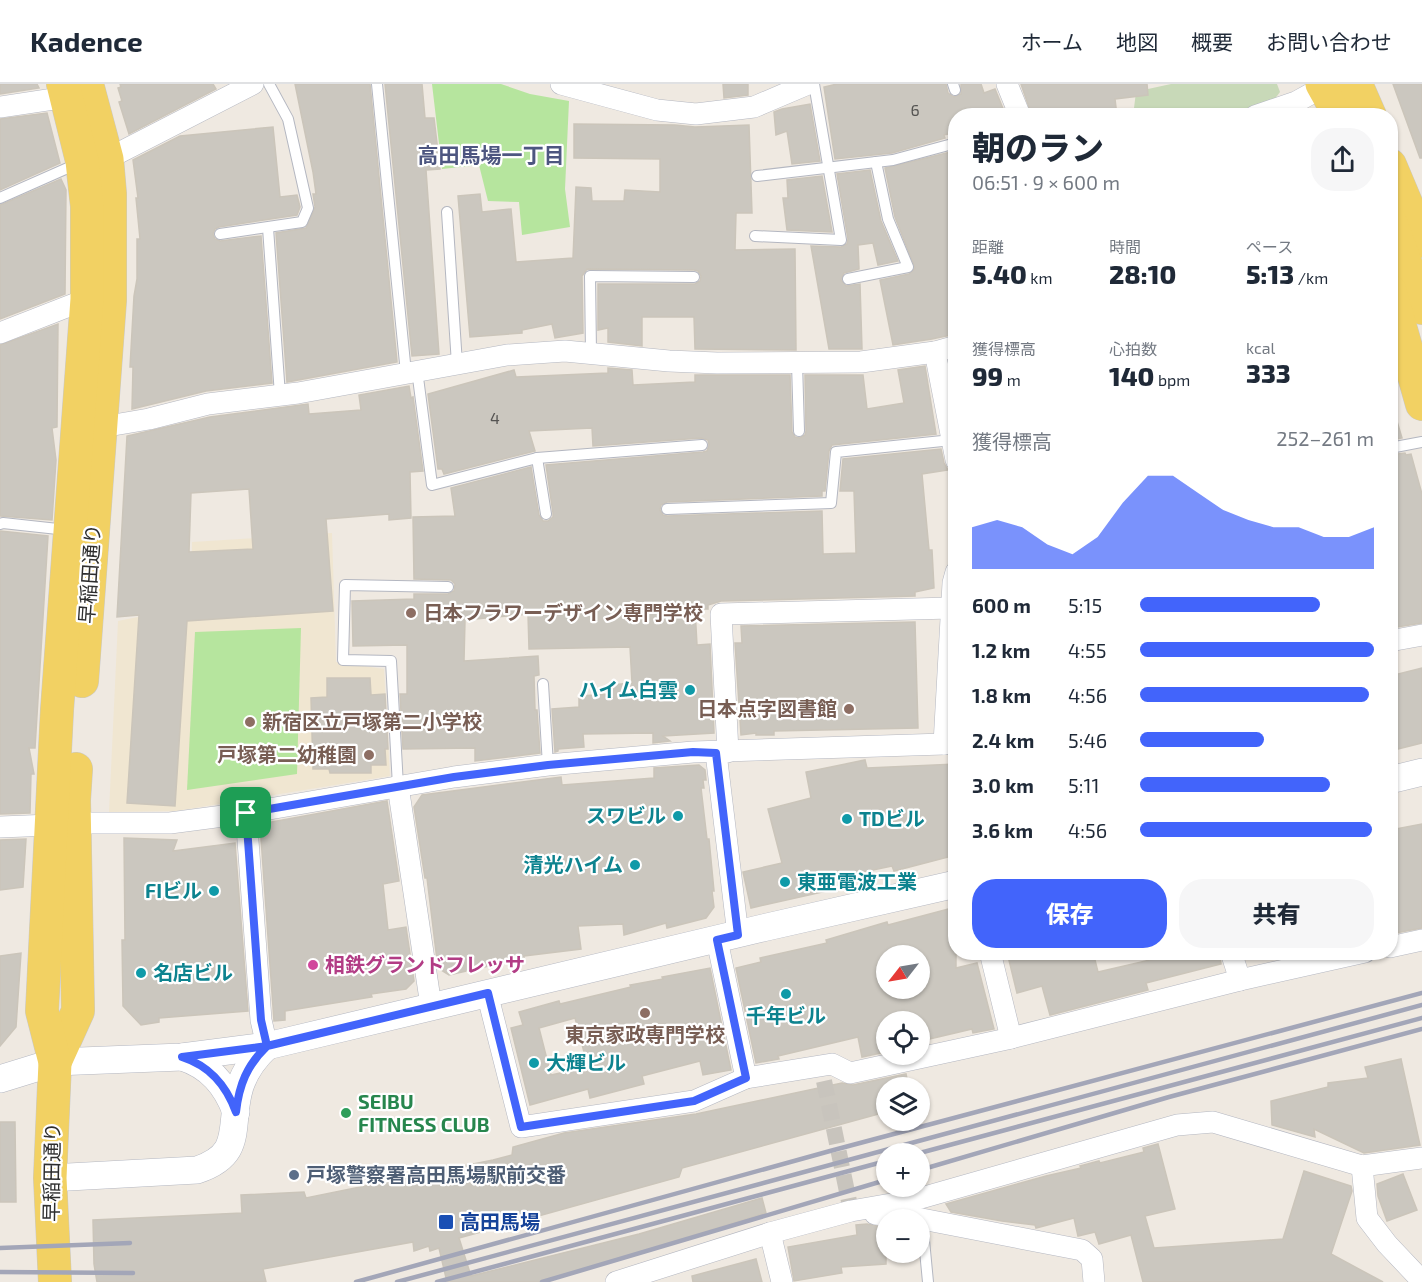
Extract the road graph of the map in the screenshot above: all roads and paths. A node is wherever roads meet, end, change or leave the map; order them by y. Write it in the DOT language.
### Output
graph roads {
  1 [pos="253,84"];
  2 [pos="269,84"];
  3 [pos="377,84"];
  4 [pos="561,84"];
  5 [pos="808,84"];
  6 [pos="814,84"];
  7 [pos="1007,84"];
  8 [pos="1347,84"];
  9 [pos="1356,84"];
  10 [pos="72,88"];
  11 [pos="1318,94"];
  12 [pos="0,107"];
  13 [pos="1017,108"];
  14 [pos="1278,108"];
  15 [pos="1333,108"];
  16 [pos="1353,108"];
  17 [pos="1366,108"];
  18 [pos="948,145"];
  19 [pos="94,160"];
  20 [pos="876,162"];
  21 [pos="827,169"];
  22 [pos="757,176"];
  23 [pos="1398,184"];
  24 [pos="0,198"];
  25 [pos="447,212"];
  26 [pos="268,228"];
  27 [pos="220,234"];
  28 [pos="755,236"];
  29 [pos="1422,241"];
  30 [pos="1398,243"];
  31 [pos="694,277"];
  32 [pos="848,279"];
  33 [pos="99,299"];
  34 [pos="1422,308"];
  35 [pos="1398,319"];
  36 [pos="0,333"];
  37 [pos="945,349"];
  38 [pos="591,353"];
  39 [pos="798,363"];
  40 [pos="457,364"];
  41 [pos="411,372"];
  42 [pos="948,383"];
  43 [pos="280,395"];
  44 [pos="1422,404"];
  45 [pos="102,427"];
  46 [pos="799,431"];
  47 [pos="1422,441"];
  48 [pos="702,445"];
  49 [pos="1398,446"];
  50 [pos="948,450"];
  51 [pos="537,458"];
  52 [pos="667,509"];
  53 [pos="546,514"];
  54 [pos="0,524"];
  55 [pos="70,530"];
  56 [pos="448,587"];
  57 [pos="948,608"];
  58 [pos="1422,634"];
  59 [pos="1398,639"];
  60 [pos="543,684"];
  61 [pos="948,743"];
  62 [pos="722,753"];
  63 [pos="548,765"];
  64 [pos="1422,772"];
  65 [pos="1398,778"];
  66 [pos="398,786"];
  67 [pos="246,813"];
  68 [pos="63,824"];
  69 [pos="0,827"];
  70 [pos="948,886"];
  71 [pos="728,937"];
  72 [pos="1422,940"];
  73 [pos="1398,945"];
  74 [pos="992,960"];
  75 [pos="1234,960"];
  76 [pos="1329,960"];
  77 [pos="1240,980"];
  78 [pos="488,993"];
  79 [pos="430,1006"];
  80 [pos="1011,1038"];
  81 [pos="267,1046"];
  82 [pos="182,1057"];
  83 [pos="56,1062"];
  84 [pos="746,1078"];
  85 [pos="0,1079"];
  86 [pos="236,1112"];
  87 [pos="1422,1158"];
  88 [pos="1362,1166"];
  89 [pos="50,1178"];
  90 [pos="860,1210"];
  91 [pos="876,1215"];
  92 [pos="930,1221"];
  93 [pos="770,1233"];
  94 [pos="926,1263"];
  95 [pos="1422,1281"];
  96 [pos="55,1282"];
  97 [pos="616,1282"];
  98 [pos="782,1282"];
  99 [pos="928,1282"];
  100 [pos="1094,1282"];
  1 -- 19 [label="street"];
  2 -- 26 [label="lane"];
  3 -- 41 [label="lane"];
  4 -- 5 [label="street"];
  6 -- 21 [label="lane"];
  7 -- 13 [label="street"];
  8 -- 16 [label="main road"];
  9 -- 17 [label="main road"];
  10 -- 12 [label="street"];
  10 -- 19 [label="main road, 早稲田通り"];
  11 -- 14 [label="street"];
  11 -- 15 [label="main road"];
  18 -- 20 [label="lane"];
  19 -- 24 [label="lane"];
  19 -- 33 [label="main road, 早稲田通り"];
  20 -- 21 [label="lane"];
  20 -- 32 [label="lane"];
  21 -- 22 [label="lane"];
  21 -- 28 [label="lane"];
  23 -- 29 [label="main road"];
  25 -- 40 [label="lane"];
  26 -- 27 [label="lane"];
  26 -- 43 [label="lane"];
  30 -- 34 [label="main road"];
  31 -- 38 [label="lane"];
  33 -- 36 [label="street"];
  33 -- 45 [label="main road, 早稲田通り"];
  33 -- 55 [label="main road, 早稲田通り"];
  35 -- 44 [label="main road"];
  37 -- 39 [label="street"];
  37 -- 42 [label="street"];
  38 -- 39 [label="street"];
  38 -- 40 [label="street"];
  39 -- 46 [label="lane"];
  40 -- 41 [label="street"];
  41 -- 43 [label="street"];
  41 -- 51 [label="lane"];
  43 -- 45 [label="street"];
  45 -- 68 [label="main road, 早稲田通り"];
  47 -- 49 [label="lane"];
  48 -- 51 [label="lane"];
  50 -- 52 [label="lane"];
  51 -- 53 [label="lane"];
  54 -- 55 [label="lane"];
  55 -- 68 [label="main road, 早稲田通り"];
  56 -- 66 [label="lane"];
  57 -- 62 [label="street"];
  58 -- 59 [label="street"];
  60 -- 63 [label="lane"];
  61 -- 62 [label="street"];
  62 -- 63 [label="street"];
  62 -- 71 [label="street"];
  63 -- 66 [label="street"];
  64 -- 65 [label="street"];
  66 -- 67 [label="street"];
  66 -- 79 [label="street"];
  67 -- 68 [label="street"];
  67 -- 81 [label="street"];
  68 -- 69 [label="street"];
  68 -- 83 [label="main road, 早稲田通り"];
  70 -- 71 [label="street"];
  71 -- 78 [label="street"];
  71 -- 84 [label="street"];
  72 -- 73 [label="street"];
  74 -- 80 [label="street"];
  75 -- 77 [label="street"];
  76 -- 77 [label="street"];
  77 -- 80 [label="street"];
  78 -- 79 [label="street"];
  78 -- 84 [label="street"];
  79 -- 81 [label="street"];
  80 -- 84 [label="street"];
  81 -- 82 [label="street"];
  81 -- 86 [label="street"];
  82 -- 83 [label="street"];
  82 -- 86 [label="street"];
  83 -- 85 [label="street"];
  83 -- 89 [label="main road, 早稲田通り"];
  86 -- 89 [label="street"];
  87 -- 88 [label="street"];
  88 -- 90 [label="street"];
  88 -- 95 [label="street"];
  89 -- 96 [label="main road, 早稲田通り"];
  90 -- 91 [label="street"];
  90 -- 93 [label="street"];
  92 -- 100 [label="street"];
  93 -- 97 [label="street"];
  93 -- 98 [label="street"];
  94 -- 99 [label="lane"];
}
